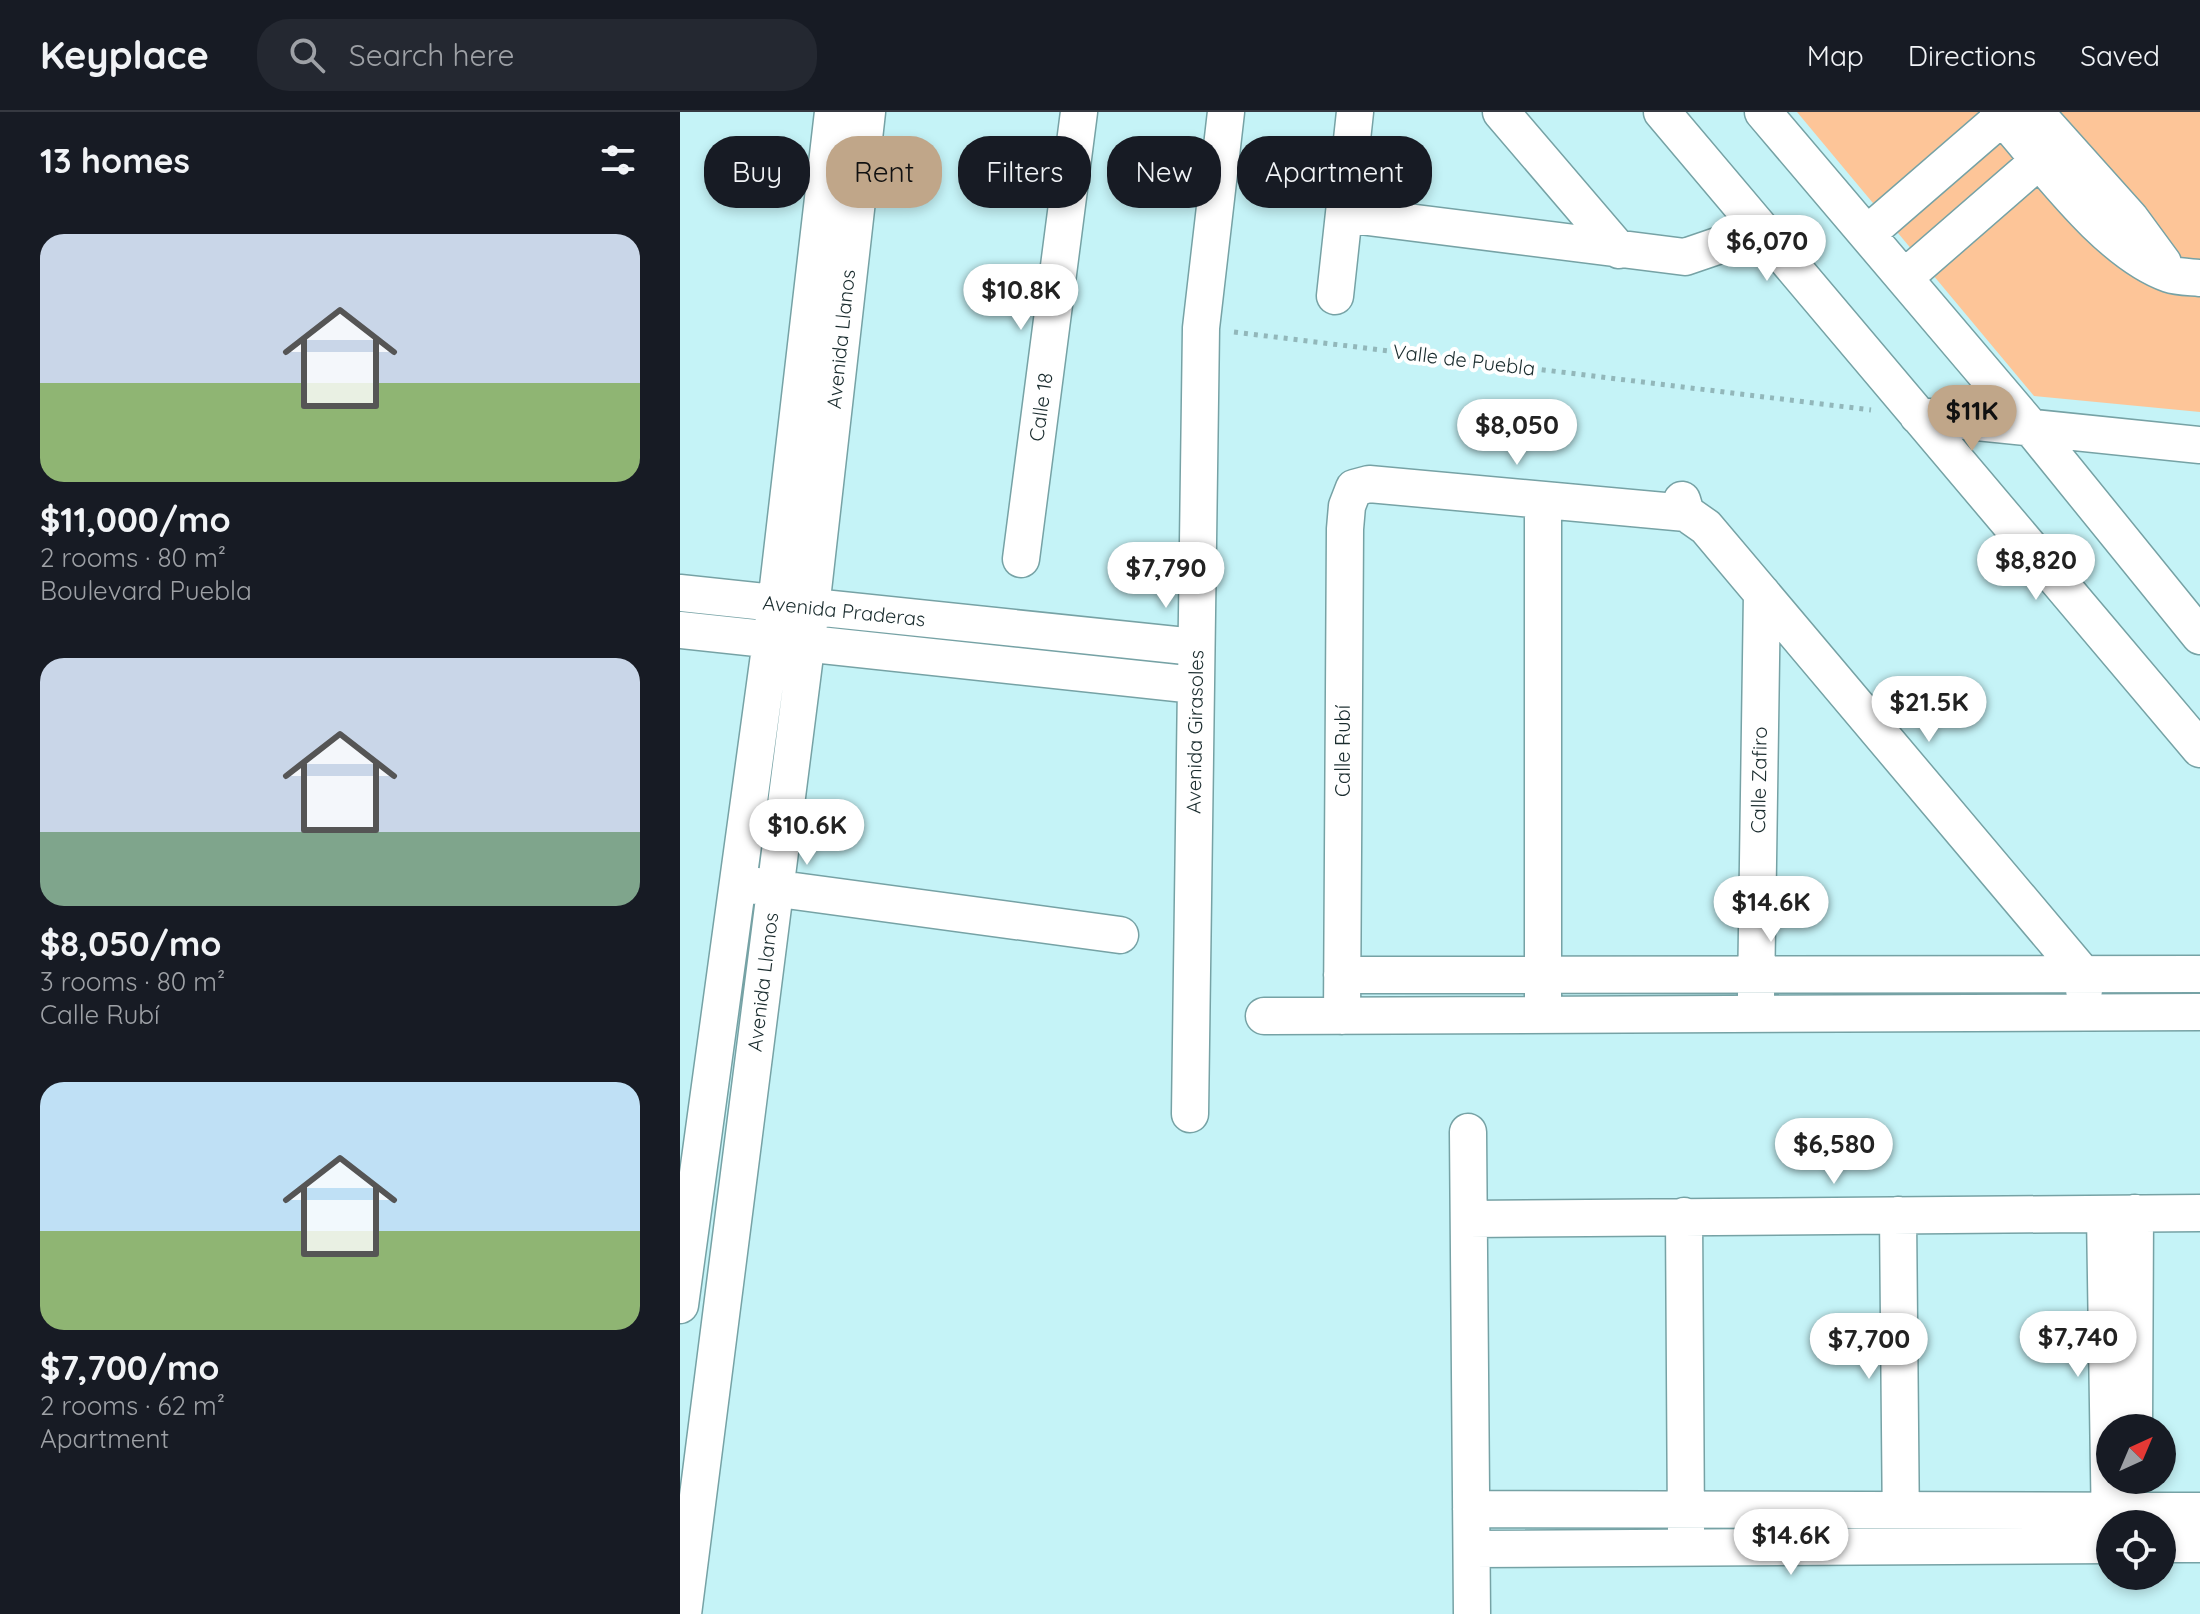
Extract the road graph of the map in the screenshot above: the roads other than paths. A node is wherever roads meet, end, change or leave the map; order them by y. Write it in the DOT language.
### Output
graph roads {
  1 [pos="833,112"];
  2 [pos="867,112"];
  3 [pos="1079,112"];
  4 [pos="1226,112"];
  5 [pos="1355,112"];
  6 [pos="1501,112"];
  7 [pos="1662,112"];
  8 [pos="1763,112"];
  9 [pos="2011,113"];
  10 [pos="2050,150"];
  11 [pos="1344,214"];
  12 [pos="1754,221"];
  13 [pos="1867,234"];
  14 [pos="1619,250"];
  15 [pos="2185,276"];
  16 [pos="1904,278"];
  17 [pos="1335,296"];
  18 [pos="1918,416"];
  19 [pos="2033,430"];
  20 [pos="2200,445"];
  21 [pos="1543,500"];
  22 [pos="1021,559"];
  23 [pos="680,593"];
  24 [pos="1762,593"];
  25 [pos="794,606"];
  26 [pos="1008,629"];
  27 [pos="680,630"];
  28 [pos="2200,636"];
  29 [pos="788,642"];
  30 [pos="1195,647"];
  31 [pos="1005,665"];
  32 [pos="1195,685"];
  33 [pos="2200,749"];
  34 [pos="737,883"];
  35 [pos="775,887"];
  36 [pos="1120,935"];
  37 [pos="1543,974"];
  38 [pos="1755,974"];
  39 [pos="2083,974"];
  40 [pos="2200,974"];
  41 [pos="1342,975"];
  42 [pos="2085,1012"];
  43 [pos="2200,1012"];
  44 [pos="1756,1014"];
  45 [pos="1543,1015"];
  46 [pos="1264,1016"];
  47 [pos="1342,1016"];
  48 [pos="1190,1114"];
  49 [pos="1468,1132"];
  50 [pos="687,1191"];
  51 [pos="736,1197"];
  52 [pos="2200,1213"];
  53 [pos="2120,1214"];
  54 [pos="1898,1215"];
  55 [pos="1684,1216"];
  56 [pos="1469,1219"];
  57 [pos="680,1305"];
  58 [pos="2133,1414"];
  59 [pos="1471,1509"];
  60 [pos="1686,1510"];
  61 [pos="1900,1510"];
  62 [pos="2122,1510"];
  63 [pos="2200,1511"];
  64 [pos="2176,1513"];
  65 [pos="2096,1518"];
  66 [pos="2096,1522"];
  67 [pos="2176,1544"];
  68 [pos="2200,1544"];
  69 [pos="1902,1546"];
  70 [pos="1686,1547"];
  71 [pos="1472,1549"];
  72 [pos="683,1614"];
  73 [pos="1472,1614"];
  1 -- 25 [label="street, Avenida Llanos"];
  2 -- 25 [label="street, Avenida Llanos"];
  3 -- 22 [label="street, Calle 18"];
  4 -- 30 [label="street, Avenida Girasoles"];
  5 -- 11 [label="street"];
  6 -- 14 [label="street"];
  7 -- 12 [label="street"];
  8 -- 13 [label="street"];
  9 -- 10 [label="street"];
  9 -- 13 [label="street"];
  10 -- 15 [label="street"];
  10 -- 16 [label="street"];
  11 -- 14 [label="street"];
  11 -- 17 [label="street"];
  12 -- 14 [label="street"];
  12 -- 18 [label="street"];
  13 -- 16 [label="street"];
  16 -- 19 [label="street"];
  18 -- 19 [label="street"];
  18 -- 33 [label="street"];
  19 -- 20 [label="street"];
  19 -- 28 [label="street"];
  21 -- 24 [label="street"];
  21 -- 37 [label="street"];
  21 -- 41 [label="street, Calle Rubí"];
  23 -- 25 [label="street, Avenida Praderas"];
  24 -- 38 [label="street, Calle Zafiro"];
  24 -- 39 [label="street"];
  25 -- 26 [label="street, Avenida Praderas"];
  25 -- 29 [label="street, Avenida Llanos"];
  26 -- 30 [label="street, Avenida Praderas"];
  26 -- 31 [label="street"];
  27 -- 29 [label="street, Avenida Praderas"];
  29 -- 31 [label="street, Avenida Praderas"];
  29 -- 34 [label="street, Avenida Llanos"];
  29 -- 35 [label="street, Avenida Llanos"];
  30 -- 32 [label="street, Avenida Girasoles"];
  31 -- 32 [label="street, Avenida Praderas"];
  32 -- 48 [label="street, Avenida Girasoles"];
  34 -- 35 [label="street"];
  34 -- 50 [label="street, Avenida Llanos"];
  35 -- 36 [label="street"];
  35 -- 51 [label="street, Avenida Llanos"];
  37 -- 38 [label="street"];
  37 -- 41 [label="street"];
  37 -- 45 [label="street"];
  38 -- 39 [label="street"];
  38 -- 44 [label="street, Calle Zafiro"];
  39 -- 40 [label="street"];
  39 -- 42 [label="street"];
  41 -- 47 [label="street, Calle Rubí"];
  42 -- 43 [label="street"];
  42 -- 44 [label="street"];
  44 -- 45 [label="street"];
  45 -- 47 [label="street"];
  46 -- 47 [label="street"];
  49 -- 56 [label="street"];
  50 -- 51 [label="street"];
  50 -- 57 [label="street, Avenida Llanos"];
  51 -- 72 [label="street, Avenida Llanos"];
  52 -- 53 [label="street"];
  53 -- 54 [label="street"];
  53 -- 58 [label="street"];
  53 -- 62 [label="street"];
  54 -- 55 [label="street"];
  54 -- 61 [label="street"];
  55 -- 56 [label="street"];
  55 -- 60 [label="street"];
  56 -- 59 [label="street"];
  59 -- 60 [label="street"];
  59 -- 71 [label="street"];
  60 -- 61 [label="street"];
  60 -- 70 [label="street"];
  61 -- 65 [label="street"];
  61 -- 69 [label="street"];
  63 -- 64 [label="street"];
  66 -- 69 [label="street"];
  67 -- 68 [label="street"];
  69 -- 70 [label="street"];
  70 -- 71 [label="street"];
  71 -- 73 [label="street"];
}
